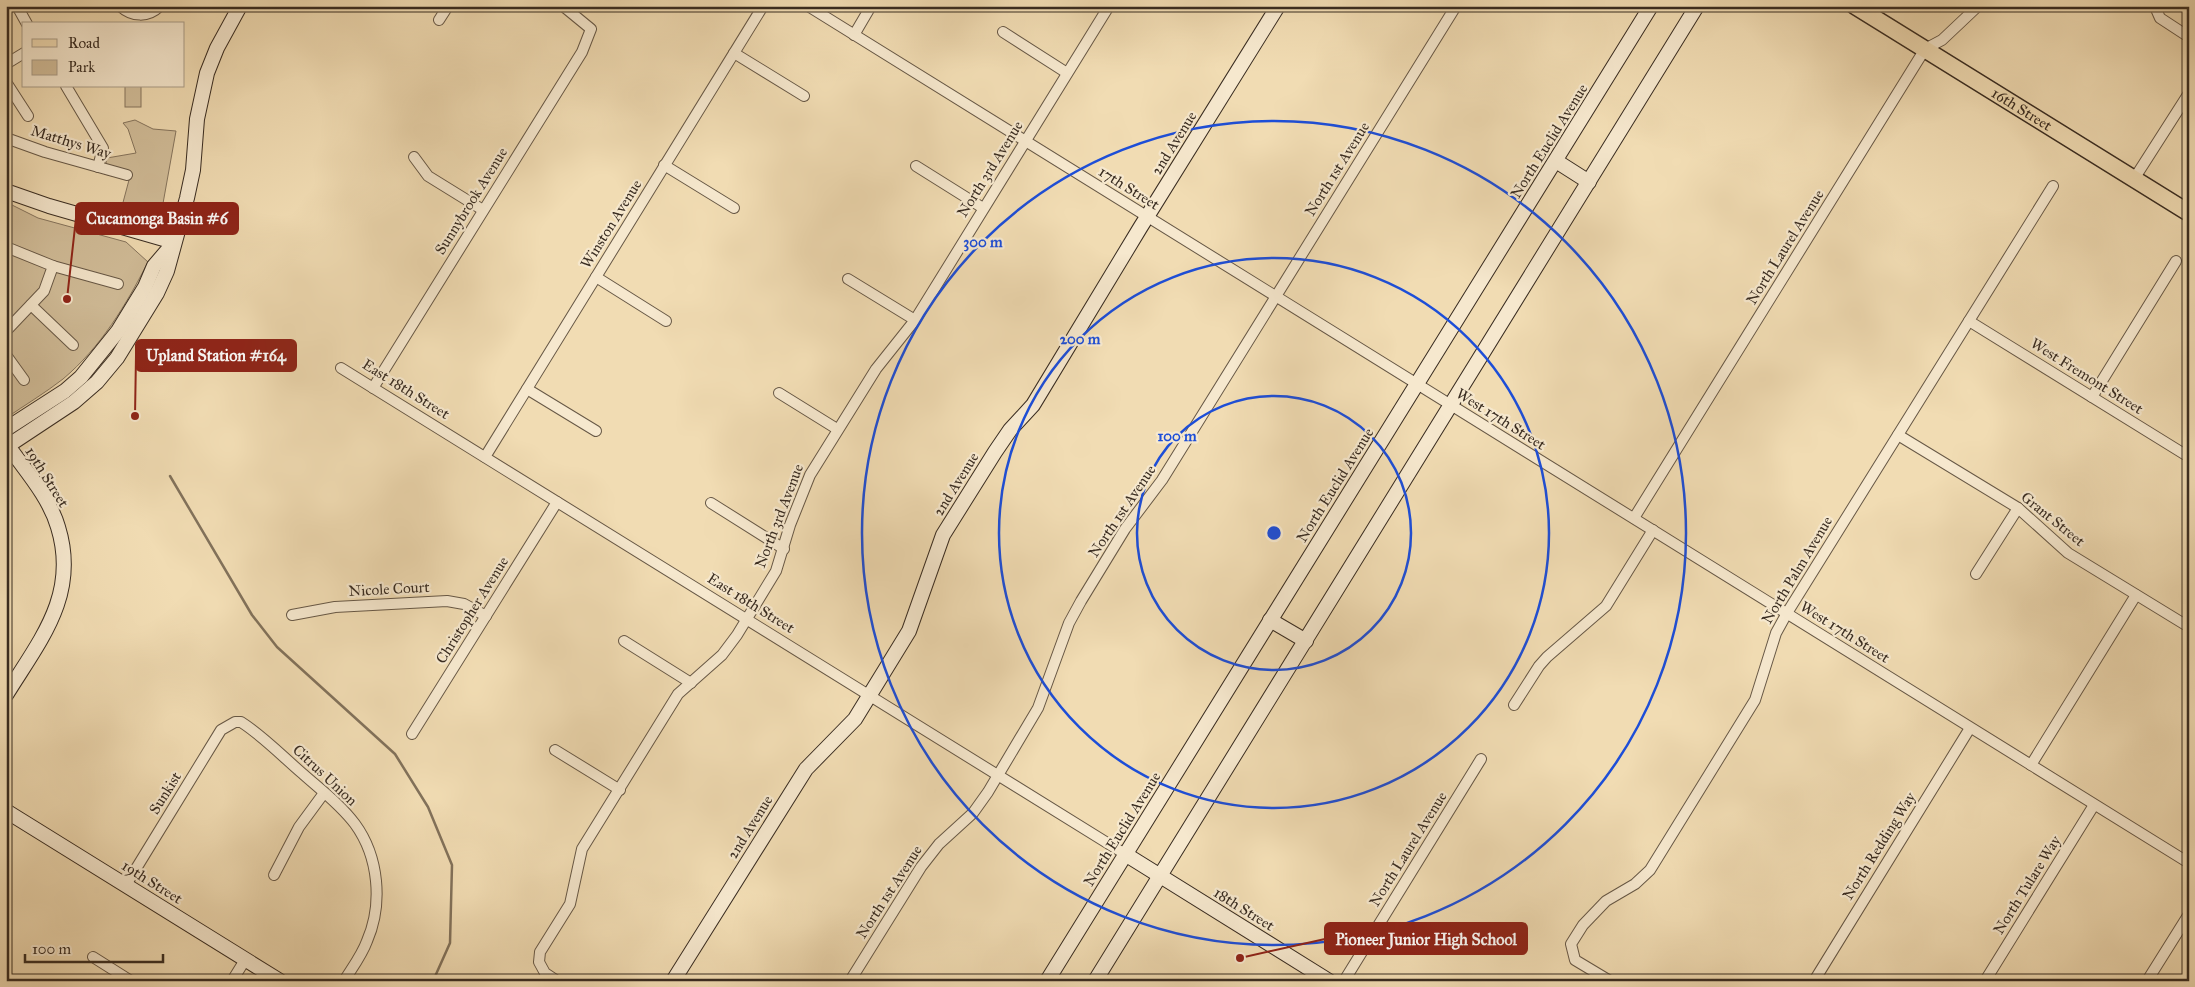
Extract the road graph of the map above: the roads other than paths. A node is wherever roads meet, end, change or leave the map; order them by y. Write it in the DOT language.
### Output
graph roads {
  1 [pos="17,6"];
  2 [pos="120,6"];
  3 [pos="160,6"];
  4 [pos="240,6"];
  5 [pos="448,6"];
  6 [pos="563,6"];
  7 [pos="763,6"];
  8 [pos="808,6"];
  9 [pos="871,6"];
  10 [pos="1109,6"];
  11 [pos="1278,6"];
  12 [pos="1456,6"];
  13 [pos="1651,6"];
  14 [pos="1697,6"];
  15 [pos="1855,6"];
  16 [pos="1978,6"];
  17 [pos="2156,8"];
  18 [pos="439,20"];
  19 [pos="27,22"];
  20 [pos="1003,32"];
  21 [pos="854,35"];
  22 [pos="2189,37"];
  23 [pos="1925,49"];
  24 [pos="734,53"];
  25 [pos="22,54"];
  26 [pos="6,64"];
  27 [pos="1067,73"];
  28 [pos="6,82"];
  29 [pos="67,88"];
  30 [pos="2189,93"];
  31 [pos="804,96"];
  32 [pos="28,116"];
  33 [pos="6,138"];
  34 [pos="1025,141"];
  35 [pos="414,157"];
  36 [pos="1556,161"];
  37 [pos="664,165"];
  38 [pos="916,166"];
  39 [pos="98,167"];
  40 [pos="127,174"];
  41 [pos="2134,179"];
  42 [pos="1589,182"];
  43 [pos="2053,186"];
  44 [pos="6,191"];
  45 [pos="734,208"];
  46 [pos="983,208"];
  47 [pos="483,210"];
  48 [pos="2189,213"];
  49 [pos="1147,217"];
  50 [pos="174,242"];
  51 [pos="6,247"];
  52 [pos="2176,261"];
  53 [pos="53,266"];
  54 [pos="596,277"];
  55 [pos="848,279"];
  56 [pos="118,284"];
  57 [pos="1276,297"];
  58 [pos="31,305"];
  59 [pos="915,320"];
  60 [pos="666,321"];
  61 [pos="1969,321"];
  62 [pos="6,331"];
  63 [pos="73,344"];
  64 [pos="6,355"];
  65 [pos="341,368"];
  66 [pos="24,380"];
  67 [pos="1416,384"];
  68 [pos="374,388"];
  69 [pos="527,389"];
  70 [pos="779,393"];
  71 [pos="1435,396"];
  72 [pos="2092,396"];
  73 [pos="1452,406"];
  74 [pos="6,429"];
  75 [pos="837,429"];
  76 [pos="596,432"];
  77 [pos="1898,434"];
  78 [pos="7,445"];
  79 [pos="485,457"];
  80 [pos="2189,457"];
  81 [pos="557,502"];
  82 [pos="710,503"];
  83 [pos="2018,508"];
  84 [pos="1634,518"];
  85 [pos="1652,530"];
  86 [pos="784,549"];
  87 [pos="1976,574"];
  88 [pos="2136,595"];
  89 [pos="1787,613"];
  90 [pos="292,615"];
  91 [pos="486,616"];
  92 [pos="746,620"];
  93 [pos="1270,620"];
  94 [pos="2189,628"];
  95 [pos="624,641"];
  96 [pos="1306,641"];
  97 [pos="691,683"];
  98 [pos="6,695"];
  99 [pos="869,696"];
  100 [pos="1514,705"];
  101 [pos="235,722"];
  102 [pos="1970,728"];
  103 [pos="412,734"];
  104 [pos="555,750"];
  105 [pos="1481,759"];
  106 [pos="2030,765"];
  107 [pos="998,775"];
  108 [pos="620,790"];
  109 [pos="324,793"];
  110 [pos="2094,804"];
  111 [pos="6,811"];
  112 [pos="1125,854"];
  113 [pos="2189,863"];
  114 [pos="1143,865"];
  115 [pos="274,875"];
  116 [pos="1160,876"];
  117 [pos="126,885"];
  118 [pos="2189,914"];
  119 [pos="93,957"];
  120 [pos="245,960"];
  121 [pos="132,981"];
  122 [pos="232,981"];
  123 [pos="280,981"];
  124 [pos="344,981"];
  125 [pos="558,981"];
  126 [pos="673,981"];
  127 [pos="850,981"];
  128 [pos="1047,981"];
  129 [pos="1095,981"];
  130 [pos="1329,981"];
  131 [pos="1344,981"];
  132 [pos="1610,981"];
  133 [pos="1814,981"];
  134 [pos="1985,981"];
  135 [pos="2147,981"];
  1 -- 19 [label="street"];
  2 -- 3 [label="street"];
  4 -- 50 [label="main road"];
  5 -- 18 [label="street"];
  6 -- 47 [label="street, Sunnybrook Avenue"];
  7 -- 24 [label="street, Winston Avenue"];
  8 -- 21 [label="street, 17th Street"];
  9 -- 21 [label="street"];
  10 -- 27 [label="street, North 3rd Avenue"];
  11 -- 49 [label="main road, 2nd Avenue"];
  12 -- 57 [label="street, North 1st Avenue"];
  13 -- 36 [label="main road, North Euclid Avenue"];
  14 -- 42 [label="main road"];
  15 -- 23 [label="main road, 16th Street"];
  16 -- 23 [label="street, North Laurel Avenue"];
  17 -- 22 [label="street"];
  20 -- 27 [label="street"];
  21 -- 34 [label="street, 17th Street"];
  23 -- 41 [label="main road, 16th Street"];
  23 -- 84 [label="street, North Laurel Avenue"];
  24 -- 31 [label="street"];
  24 -- 37 [label="street, Winston Avenue"];
  25 -- 26 [label="street"];
  27 -- 34 [label="street, North 3rd Avenue"];
  28 -- 32 [label="street"];
  29 -- 39 [label="street"];
  30 -- 41 [label="street"];
  33 -- 39 [label="street, Matthys Way"];
  34 -- 46 [label="street, North 3rd Avenue"];
  34 -- 49 [label="street, 17th Street"];
  35 -- 47 [label="street"];
  36 -- 42 [label="main road"];
  36 -- 67 [label="main road, North Euclid Avenue"];
  37 -- 45 [label="street"];
  37 -- 54 [label="street, Winston Avenue"];
  38 -- 46 [label="street"];
  39 -- 40 [label="street, Matthys Way"];
  41 -- 48 [label="main road, 16th Street"];
  42 -- 73 [label="main road"];
  43 -- 61 [label="street, North Palm Avenue"];
  44 -- 50 [label="main road"];
  46 -- 59 [label="street, North 3rd Avenue"];
  47 -- 68 [label="street, Sunnybrook Avenue"];
  49 -- 57 [label="street, 17th Street"];
  49 -- 99 [label="main road, 2nd Avenue"];
  50 -- 74 [label="main road"];
  50 -- 78 [label="main road"];
  51 -- 53 [label="street"];
  52 -- 72 [label="street"];
  53 -- 56 [label="street"];
  53 -- 58 [label="street"];
  54 -- 60 [label="street"];
  54 -- 69 [label="street, Winston Avenue"];
  55 -- 59 [label="street"];
  57 -- 67 [label="street, 17th Street"];
  57 -- 107 [label="street, North 1st Avenue"];
  58 -- 62 [label="street"];
  58 -- 63 [label="street"];
  59 -- 75 [label="street, North 3rd Avenue"];
  61 -- 72 [label="street, West Fremont Street"];
  61 -- 77 [label="street, North Palm Avenue"];
  64 -- 66 [label="street"];
  65 -- 68 [label="street, East 18th Street"];
  67 -- 71 [label="street, 17th Street"];
  67 -- 93 [label="main road, North Euclid Avenue"];
  68 -- 79 [label="street, East 18th Street"];
  69 -- 76 [label="street"];
  69 -- 79 [label="street, Winston Avenue"];
  70 -- 75 [label="street"];
  71 -- 73 [label="street, West 17th Street"];
  72 -- 80 [label="street, West Fremont Street"];
  73 -- 84 [label="street, West 17th Street"];
  73 -- 96 [label="main road"];
  75 -- 86 [label="street, North 3rd Avenue"];
  77 -- 83 [label="street, Grant Street"];
  77 -- 89 [label="street, North Palm Avenue"];
  78 -- 98 [label="main road, 19th Street"];
  79 -- 81 [label="street, East 18th Street"];
  81 -- 91 [label="street, Christopher Avenue"];
  81 -- 92 [label="street, East 18th Street"];
  82 -- 86 [label="street"];
  83 -- 87 [label="street"];
  83 -- 88 [label="street, Grant Street"];
  84 -- 85 [label="street, West 17th Street"];
  85 -- 89 [label="street, West 17th Street"];
  85 -- 100 [label="street"];
  86 -- 92 [label="street, North 3rd Avenue"];
  88 -- 94 [label="street, Grant Street"];
  88 -- 106 [label="street"];
  89 -- 102 [label="street, West 17th Street"];
  89 -- 132 [label="street, North Palm Avenue"];
  90 -- 91 [label="street, Nicole Court"];
  91 -- 103 [label="street, Christopher Avenue"];
  92 -- 97 [label="street, North 3rd Avenue"];
  92 -- 99 [label="street, East 18th Street"];
  93 -- 96 [label="main road"];
  93 -- 112 [label="main road, North Euclid Avenue"];
  95 -- 97 [label="street"];
  96 -- 116 [label="main road"];
  97 -- 108 [label="street, North 3rd Avenue"];
  99 -- 107 [label="street, East 18th Street"];
  99 -- 126 [label="main road, 2nd Avenue"];
  101 -- 109 [label="street, Citrus Union"];
  101 -- 117 [label="street, Sunkist"];
  102 -- 106 [label="street, West 17th Street"];
  102 -- 133 [label="street, North Redding Way"];
  104 -- 108 [label="street"];
  105 -- 131 [label="street, North Laurel Avenue"];
  106 -- 110 [label="street, West 17th Street"];
  107 -- 112 [label="street, East 18th Street"];
  107 -- 127 [label="street, North 1st Avenue"];
  108 -- 125 [label="street, North 3rd Avenue"];
  109 -- 115 [label="street"];
  109 -- 124 [label="street, Citrus Union"];
  110 -- 113 [label="street, West 17th Street"];
  110 -- 134 [label="street, North Tulare Way"];
  111 -- 117 [label="main road, 19th Street"];
  112 -- 114 [label="main road, East 18th Street"];
  112 -- 128 [label="main road, North Euclid Avenue"];
  114 -- 116 [label="main road, 18th Street"];
  116 -- 129 [label="main road"];
  116 -- 130 [label="main road, 18th Street"];
  117 -- 120 [label="main road, 19th Street"];
  118 -- 135 [label="street"];
  119 -- 121 [label="street"];
  120 -- 122 [label="street"];
  120 -- 123 [label="main road, 19th Street"];
}
